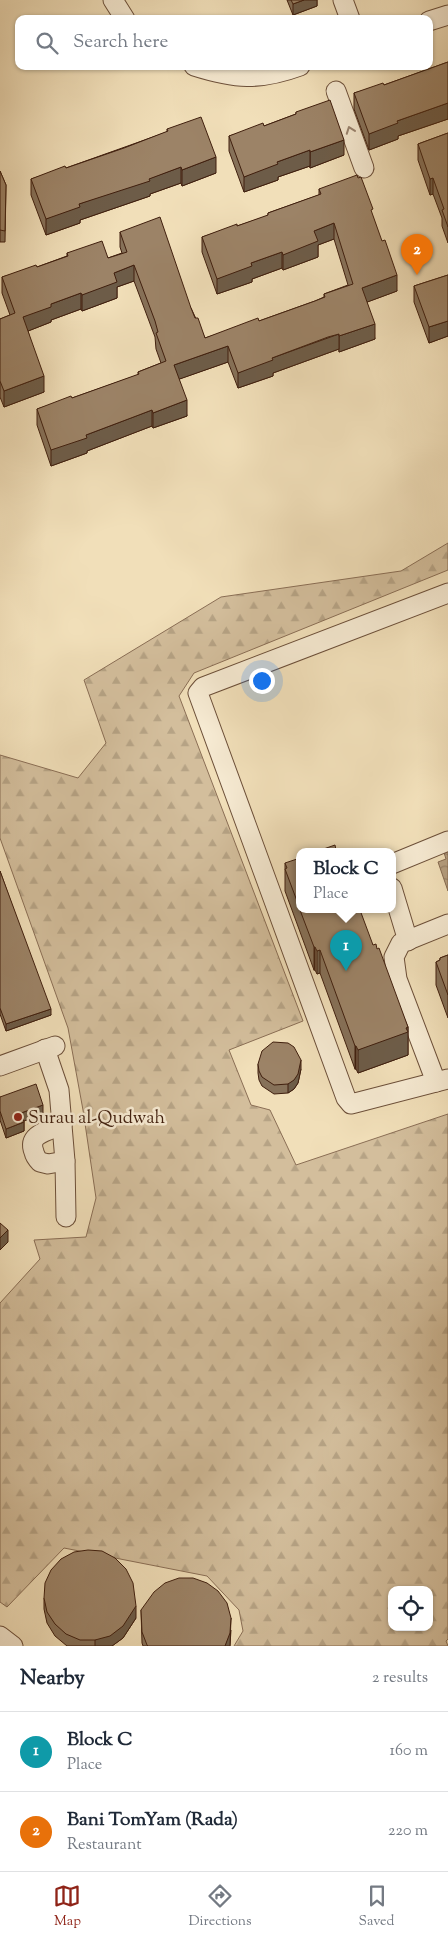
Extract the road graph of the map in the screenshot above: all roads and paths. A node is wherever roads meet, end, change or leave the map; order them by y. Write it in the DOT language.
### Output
graph roads {
  1 [pos="113,0"];
  2 [pos="343,0"];
  3 [pos="122,15"];
  4 [pos="349,15"];
  5 [pos="448,15"];
  6 [pos="433,20"];
  7 [pos="206,70"];
  8 [pos="287,70"];
  9 [pos="336,91"];
  10 [pos="364,168"];
  11 [pos="448,593"];
  12 [pos="448,841"];
  13 [pos="396,862"];
  14 [pos="396,901"];
  15 [pos="448,924"];
  16 [pos="408,940"];
  17 [pos="0,1066"];
  18 [pos="442,1080"];
  19 [pos="62,1125"];
  20 [pos="65,1161"];
  21 [pos="66,1217"];
  1 -- 3 [label="street"];
  2 -- 4 [label="street"];
  5 -- 6 [label="street"];
  7 -- 8 [label="street"];
  10 -- 9 [label="street, one-way"];
  11 -- 18 [label="street"];
  12 -- 13 [label="street"];
  14 -- 16 [label="street"];
  15 -- 16 [label="street"];
  16 -- 18 [label="street"];
  17 -- 19 [label="street"];
  19 -- 20 [label="street"];
  19 -- 20 [label="street"];
  20 -- 21 [label="street"];
}
